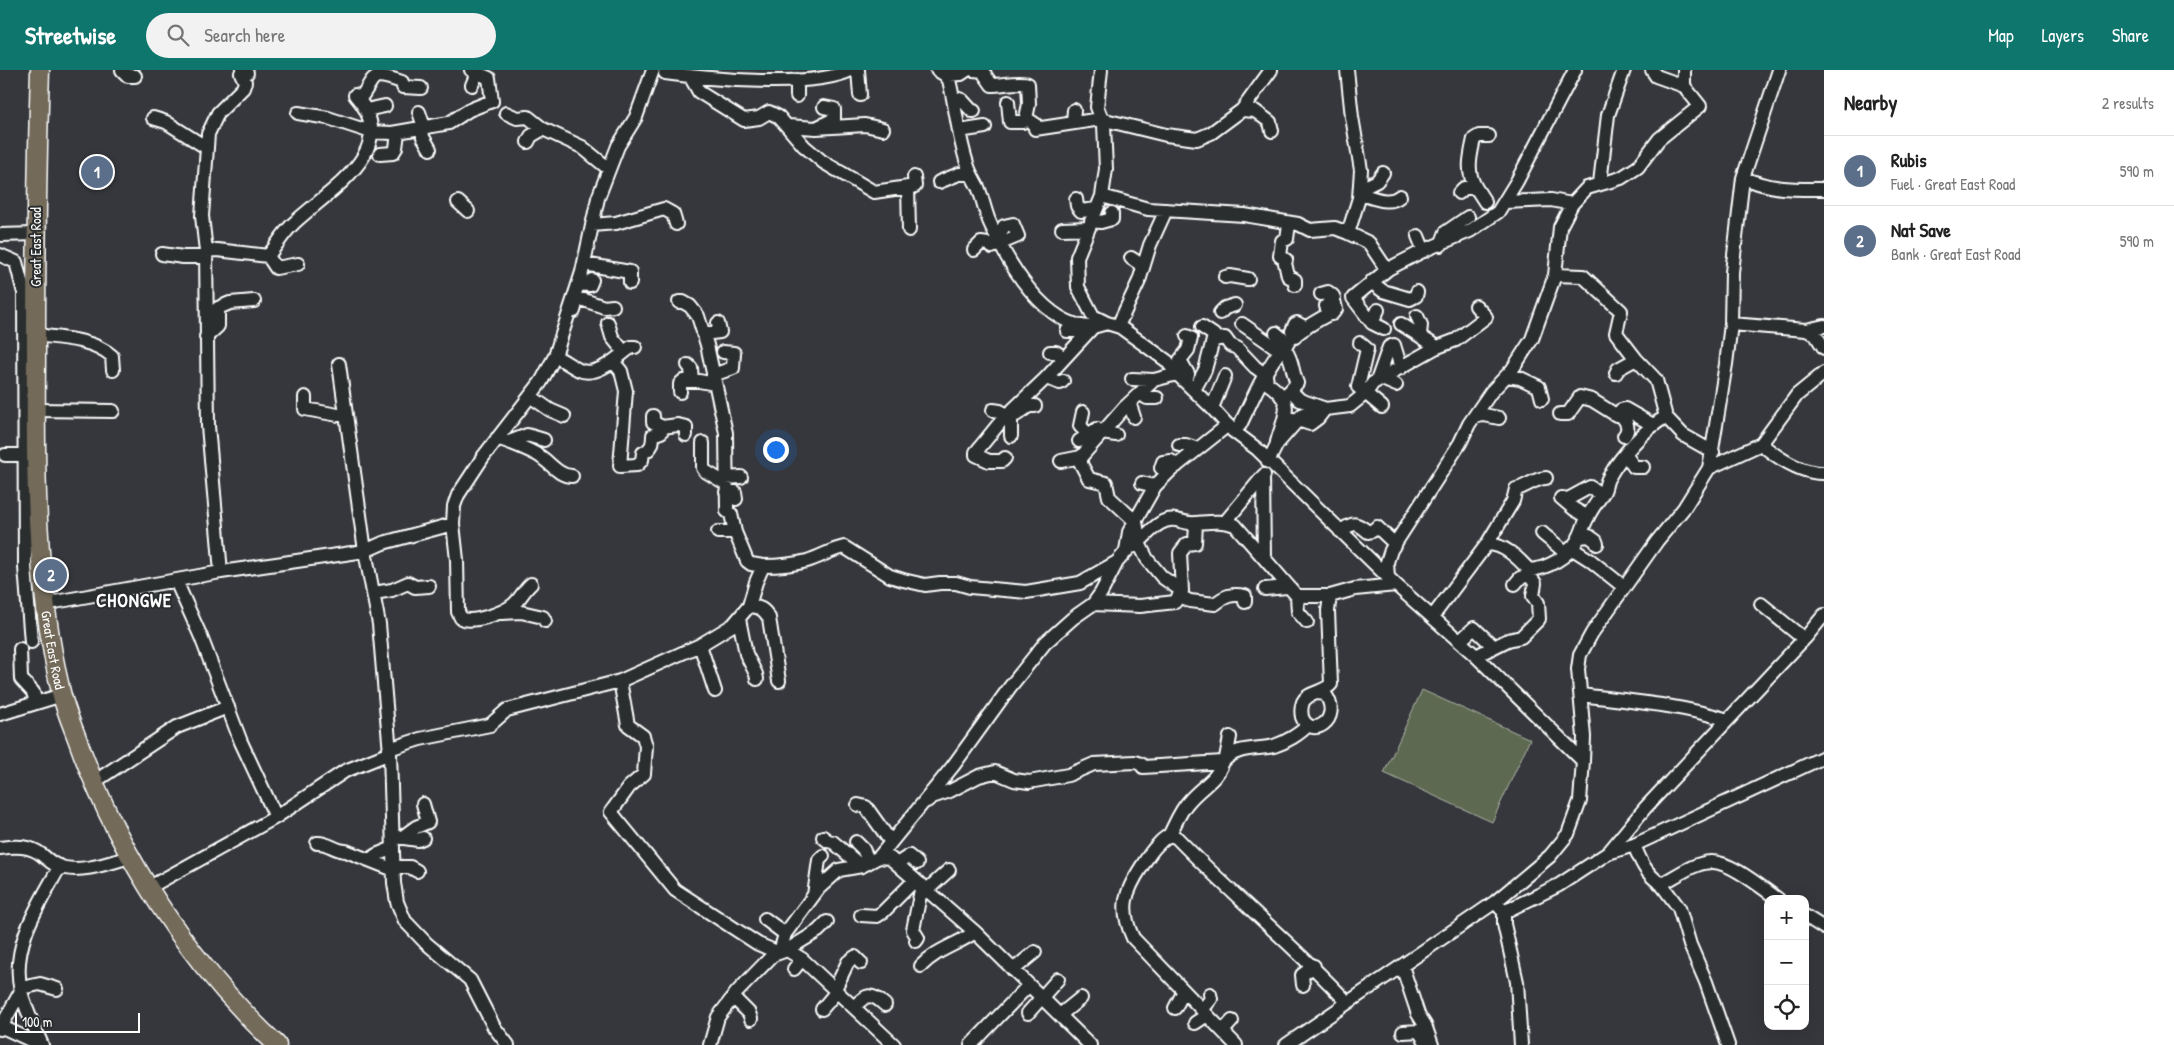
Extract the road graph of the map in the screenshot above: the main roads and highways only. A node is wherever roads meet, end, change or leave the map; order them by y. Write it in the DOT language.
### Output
graph roads {
  1 [pos="40,70"];
  2 [pos="277,1045"];
  1 -- 2 [label="highway, Great East Road"];
}
